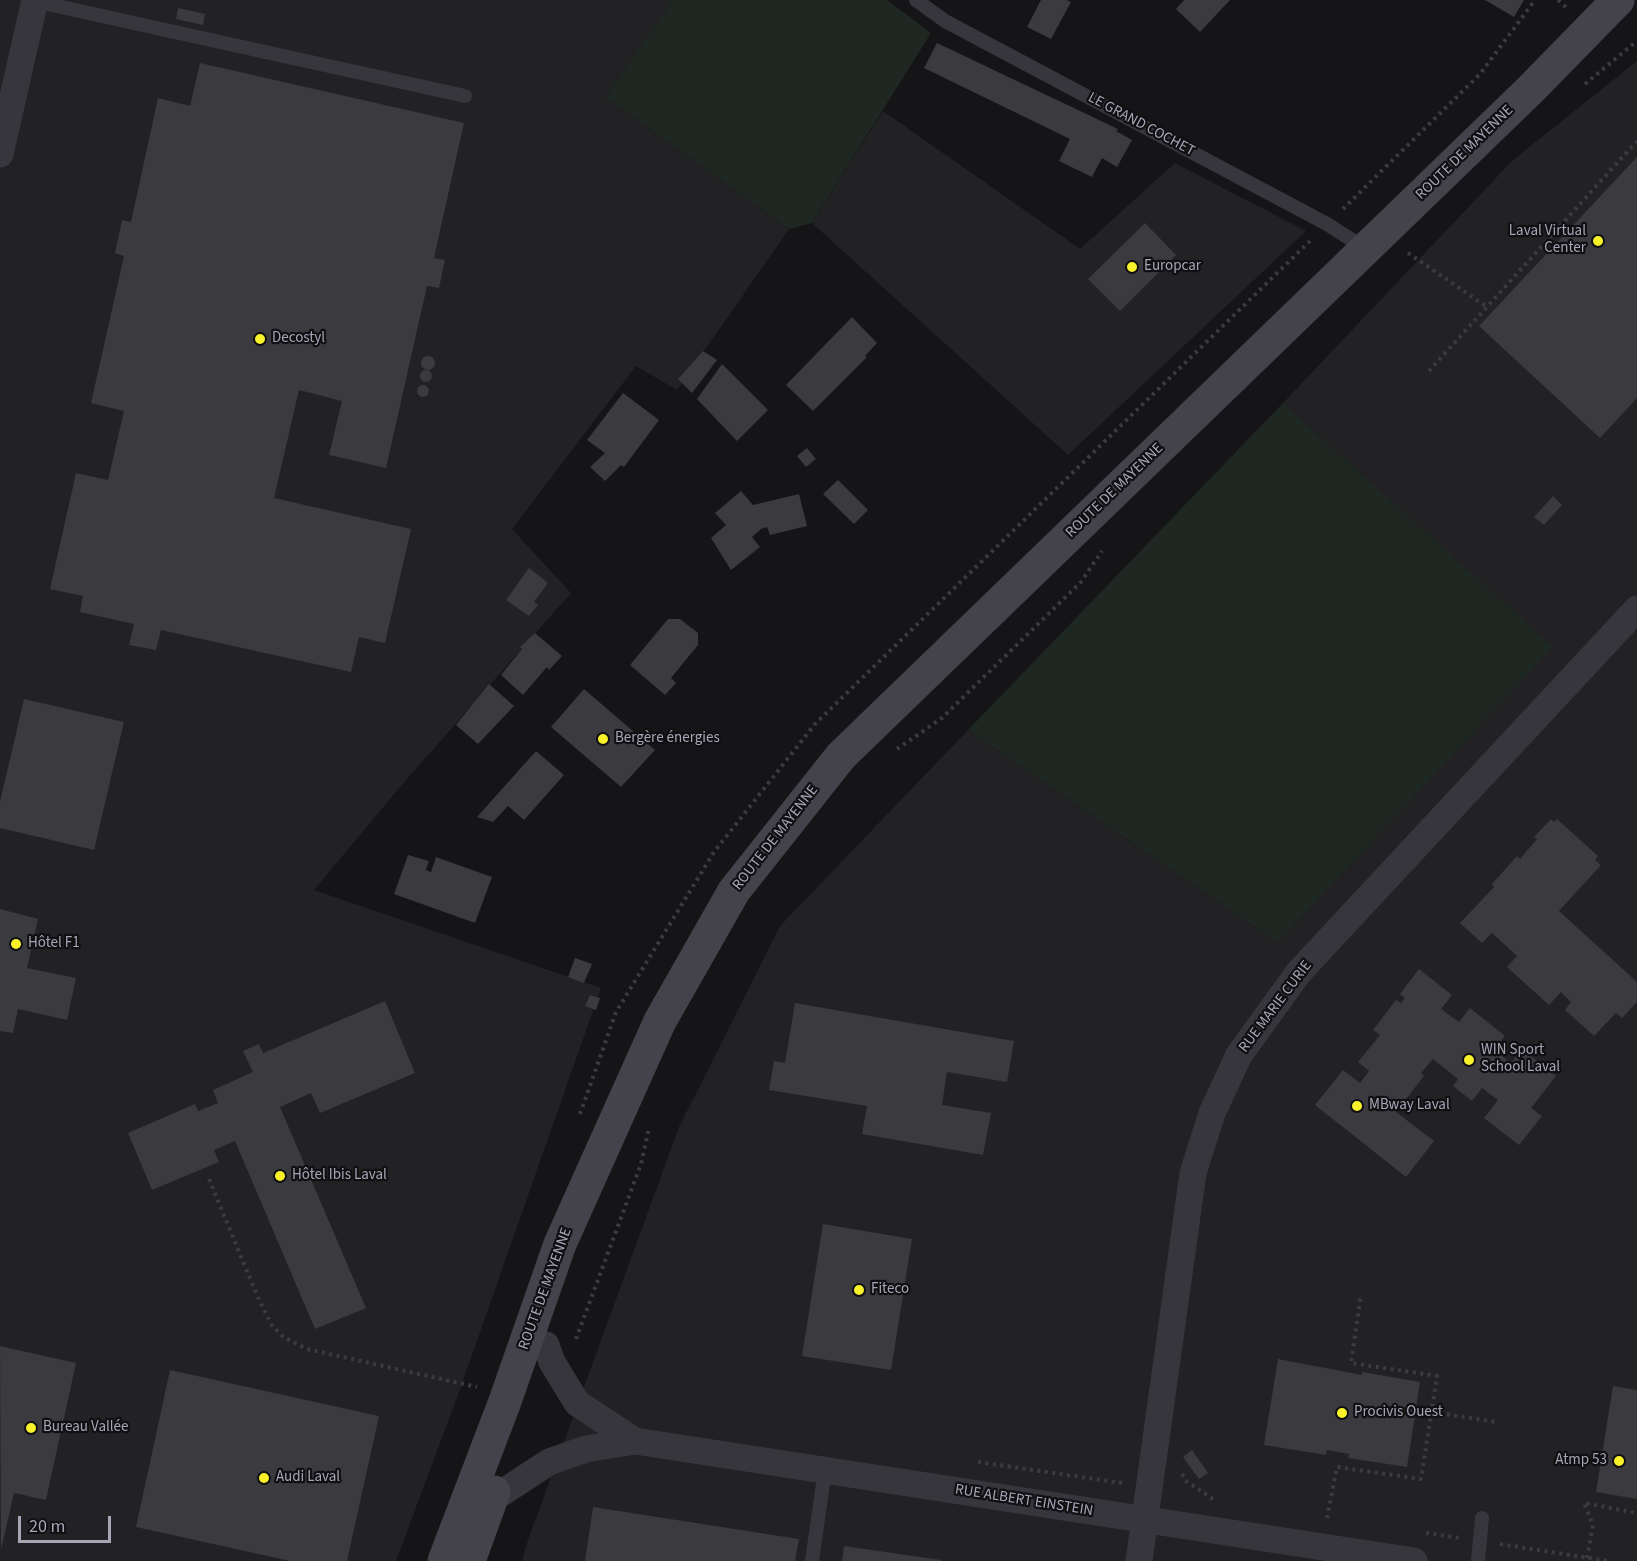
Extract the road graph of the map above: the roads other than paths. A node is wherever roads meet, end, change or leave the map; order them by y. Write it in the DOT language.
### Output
graph roads {
  1 [pos="35,0"];
  2 [pos="916,0"];
  3 [pos="1618,0"];
  4 [pos="465,96"];
  5 [pos="0,154"];
  6 [pos="1366,249"];
  7 [pos="1637,609"];
  8 [pos="660,1021"];
  9 [pos="560,1344"];
  10 [pos="635,1441"];
  11 [pos="825,1470"];
  12 [pos="491,1500"];
  13 [pos="1482,1518"];
  14 [pos="1144,1520"];
  15 [pos="444,1561"];
  16 [pos="469,1561"];
  17 [pos="812,1561"];
  18 [pos="1139,1561"];
  19 [pos="1414,1561"];
  20 [pos="1478,1561"];
  1 -- 4 [label="lane"];
  1 -- 5 [label="street"];
  2 -- 6 [label="lane, LE GRAND COCHET"];
  3 -- 6 [label="main road, ROUTE DE MAYENNE"];
  6 -- 8 [label="main road, ROUTE DE MAYENNE"];
  7 -- 14 [label="street, RUE MARIE CURIE"];
  8 -- 9 [label="main road, ROUTE DE MAYENNE"];
  8 -- 15 [label="main road, ROUTE DE MAYENNE"];
  9 -- 10 [label="street, RUE ALBERT EINSTEIN"];
  9 -- 12 [label="main road, ROUTE DE MAYENNE"];
  10 -- 11 [label="street, RUE ALBERT EINSTEIN"];
  10 -- 12 [label="street, RUE ALBERT EINSTEIN"];
  11 -- 14 [label="street, RUE ALBERT EINSTEIN"];
  11 -- 17 [label="lane"];
  12 -- 16 [label="main road, ROUTE DE MAYENNE"];
  13 -- 20 [label="lane"];
  14 -- 18 [label="street, RUE MARIE CURIE"];
  14 -- 19 [label="street, RUE ALBERT EINSTEIN"];
}
